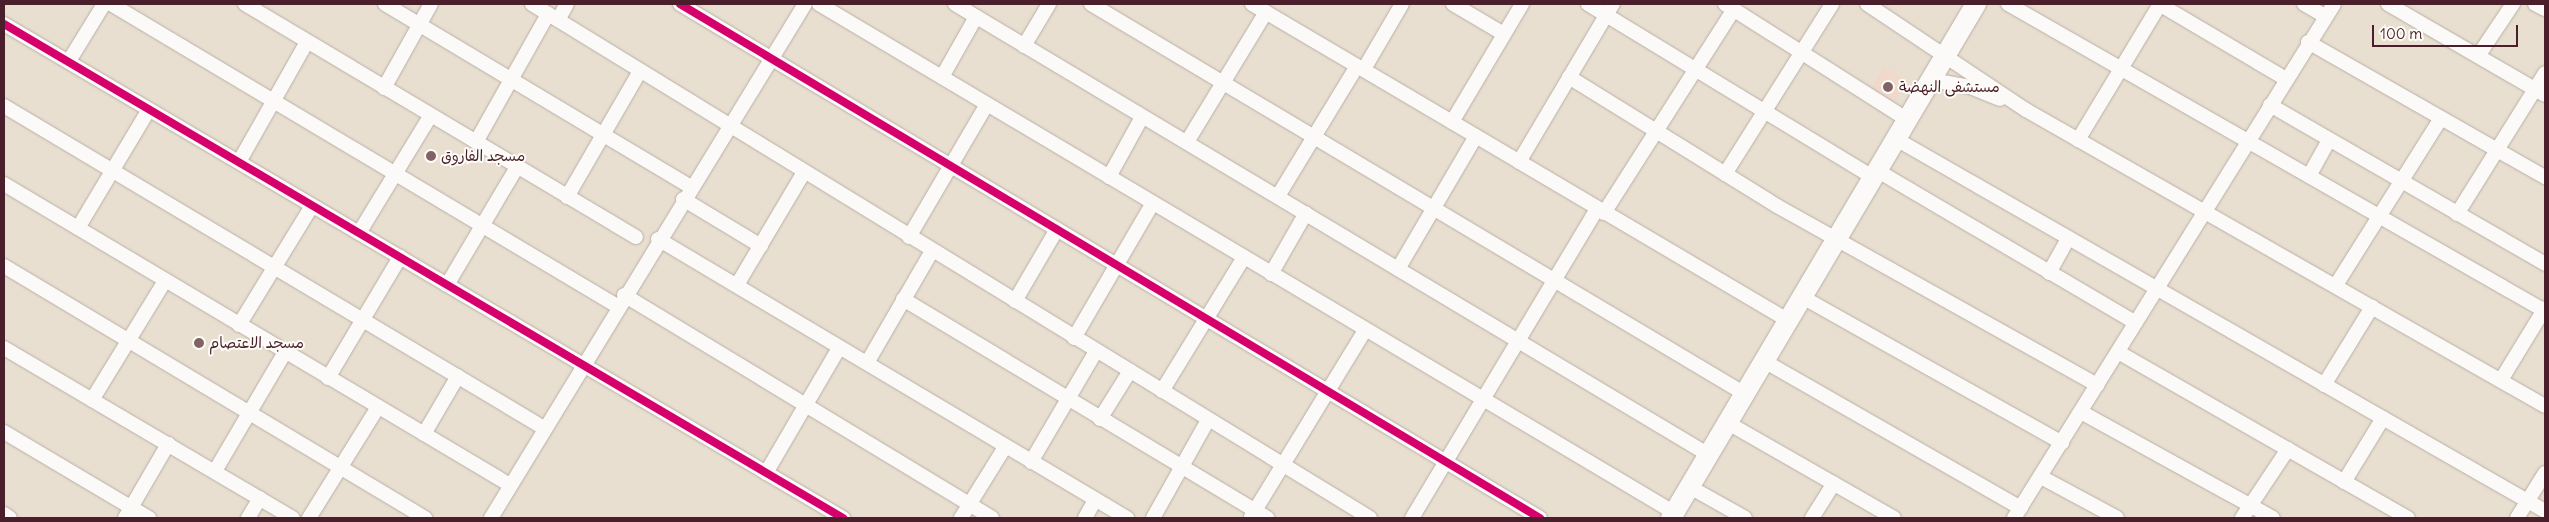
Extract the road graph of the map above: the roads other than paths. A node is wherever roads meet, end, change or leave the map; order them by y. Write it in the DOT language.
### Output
graph roads {
  1 [pos="104,4"];
  2 [pos="111,4"];
  3 [pos="245,4"];
  4 [pos="385,4"];
  5 [pos="431,4"];
  6 [pos="532,4"];
  7 [pos="567,4"];
  8 [pos="805,4"];
  9 [pos="819,4"];
  10 [pos="955,4"];
  11 [pos="1049,4"];
  12 [pos="1091,4"];
  13 [pos="1252,4"];
  14 [pos="1402,4"];
  15 [pos="1453,4"];
  16 [pos="1522,4"];
  17 [pos="1588,4"];
  18 [pos="1832,4"];
  19 [pos="1867,4"];
  20 [pos="1976,4"];
  21 [pos="2008,4"];
  22 [pos="2160,4"];
  23 [pos="2304,4"];
  24 [pos="2334,4"];
  25 [pos="2388,4"];
  26 [pos="2513,4"];
  27 [pos="2535,4"];
  28 [pos="684,5"];
  29 [pos="1729,6"];
  30 [pos="1609,9"];
  31 [pos="2545,9"];
  32 [pos="1266,12"];
  33 [pos="2325,16"];
  34 [pos="553,17"];
  35 [pos="976,17"];
  36 [pos="419,24"];
  37 [pos="6,30"];
  38 [pos="1504,34"];
  39 [pos="307,42"];
  40 [pos="2308,42"];
  41 [pos="1024,46"];
  42 [pos="1802,53"];
  43 [pos="1946,54"];
  44 [pos="2478,56"];
  45 [pos="772,58"];
  46 [pos="69,61"];
  47 [pos="1361,68"];
  48 [pos="2120,68"];
  49 [pos="1696,69"];
  50 [pos="640,71"];
  51 [pos="2545,73"];
  52 [pos="1569,76"];
  53 [pos="942,77"];
  54 [pos="511,79"];
  55 [pos="2286,79"];
  56 [pos="1931,80"];
  57 [pos="1223,83"];
  58 [pos="384,88"];
  59 [pos="2540,92"];
  60 [pos="274,101"];
  61 [pos="987,104"];
  62 [pos="2270,105"];
  63 [pos="4,106"];
  64 [pos="1766,110"];
  65 [pos="2026,110"];
  66 [pos="148,111"];
  67 [pos="430,115"];
  68 [pos="1142,117"];
  69 [pos="2441,118"];
  70 [pos="1908,120"];
  71 [pos="1452,122"];
  72 [pos="730,127"];
  73 [pos="1657,130"];
  74 [pos="602,135"];
  75 [pos="1476,136"];
  76 [pos="1314,138"];
  77 [pos="1896,139"];
  78 [pos="2078,140"];
  79 [pos="2329,140"];
  80 [pos="2249,141"];
  81 [pos="476,142"];
  82 [pos="1187,142"];
  83 [pos="2498,149"];
  84 [pos="239,162"];
  85 [pos="1518,162"];
  86 [pos="951,166"];
  87 [pos="517,167"];
  88 [pos="111,170"];
  89 [pos="804,172"];
  90 [pos="394,173"];
  91 [pos="1725,174"];
  92 [pos="1876,175"];
  93 [pos="2309,176"];
  94 [pos="1109,177"];
  95 [pos="2545,177"];
  96 [pos="2398,181"];
  97 [pos="4,184"];
  98 [pos="691,186"];
  99 [pos="1278,196"];
  100 [pos="567,197"];
  101 [pos="683,199"];
  102 [pos="1153,203"];
  103 [pos="312,206"];
  104 [pos="1433,209"];
  105 [pos="1601,211"];
  106 [pos="1306,213"];
  107 [pos="2203,213"];
  108 [pos="2457,214"];
  109 [pos="2377,216"];
  110 [pos="482,226"];
  111 [pos="78,228"];
  112 [pos="1057,229"];
  113 [pos="359,232"];
  114 [pos="636,237"];
  115 [pos="909,237"];
  116 [pos="658,239"];
  117 [pos="2068,239"];
  118 [pos="1838,241"];
  119 [pos="761,246"];
  120 [pos="932,251"];
  121 [pos="400,257"];
  122 [pos="1244,258"];
  123 [pos="2545,264"];
  124 [pos="1117,265"];
  125 [pos="4,266"];
  126 [pos="274,268"];
  127 [pos="1398,269"];
  128 [pos="2049,273"];
  129 [pos="1271,274"];
  130 [pos="165,281"];
  131 [pos="1554,281"];
  132 [pos="447,285"];
  133 [pos="737,285"];
  134 [pos="2336,285"];
  135 [pos="2156,290"];
  136 [pos="1804,298"];
  137 [pos="903,299"];
  138 [pos="621,300"];
  139 [pos="1015,301"];
  140 [pos="2372,307"];
  141 [pos="2545,310"];
  142 [pos="363,319"];
  143 [pos="1208,320"];
  144 [pos="1789,322"];
  145 [pos="2136,323"];
  146 [pos="238,325"];
  147 [pos="1365,330"];
  148 [pos="1074,338"];
  149 [pos="128,340"];
  150 [pos="1519,342"];
  151 [pos="4,348"];
  152 [pos="840,348"];
  153 [pos="1096,351"];
  154 [pos="285,352"];
  155 [pos="2118,352"];
  156 [pos="1764,361"];
  157 [pos="866,363"];
  158 [pos="582,364"];
  159 [pos="1130,371"];
  160 [pos="458,376"];
  161 [pos="328,378"];
  162 [pos="2501,380"];
  163 [pos="2324,384"];
  164 [pos="2097,385"];
  165 [pos="1162,391"];
  166 [pos="1327,391"];
  167 [pos="1745,394"];
  168 [pos="1067,398"];
  169 [pos="92,400"];
  170 [pos="1484,401"];
  171 [pos="806,406"];
  172 [pos="2545,406"];
  173 [pos="378,407"];
  174 [pos="250,412"];
  175 [pos="2081,412"];
  176 [pos="2383,418"];
  177 [pos="1100,419"];
  178 [pos="1208,420"];
  179 [pos="1728,423"];
  180 [pos="544,428"];
  181 [pos="4,432"];
  182 [pos="424,434"];
  183 [pos="2062,443"];
  184 [pos="168,444"];
  185 [pos="1005,447"];
  186 [pos="2288,449"];
  187 [pos="1709,454"];
  188 [pos="1031,462"];
  189 [pos="1446,463"];
  190 [pos="1282,465"];
  191 [pos="341,467"];
  192 [pos="1181,469"];
  193 [pos="215,471"];
  194 [pos="766,473"];
  195 [pos="2545,473"];
  196 [pos="2040,477"];
  197 [pos="2344,482"];
  198 [pos="1834,483"];
  199 [pos="510,485"];
  200 [pos="1690,486"];
  201 [pos="260,498"];
  202 [pos="1095,500"];
  203 [pos="2528,501"];
  204 [pos="969,505"];
  205 [pos="2250,505"];
  206 [pos="2545,511"];
  207 [pos="128,513"];
  208 [pos="2017,513"];
  209 [pos="4,514"];
  210 [pos="1252,514"];
  211 [pos="2389,514"];
  212 [pos="1673,516"];
  213 [pos="10,518"];
  214 [pos="149,518"];
  215 [pos="248,518"];
  216 [pos="293,518"];
  217 [pos="310,518"];
  218 [pos="425,518"];
  219 [pos="491,518"];
  220 [pos="843,518"];
  221 [pos="961,518"];
  222 [pos="992,518"];
  223 [pos="1085,518"];
  224 [pos="1127,518"];
  225 [pos="1153,518"];
  226 [pos="1267,518"];
  227 [pos="1370,518"];
  228 [pos="1412,518"];
  229 [pos="1540,518"];
  230 [pos="1745,518"];
  231 [pos="1812,518"];
  232 [pos="1894,518"];
  233 [pos="2117,518"];
  234 [pos="2242,518"];
  235 [pos="2273,518"];
  236 [pos="2408,518"];
  237 [pos="2517,518"];
  1 -- 46 [label="street"];
  2 -- 60 [label="street"];
  3 -- 39 [label="street"];
  4 -- 36 [label="street"];
  5 -- 36 [label="street"];
  6 -- 34 [label="street"];
  7 -- 34 [label="street"];
  8 -- 45 [label="street"];
  9 -- 53 [label="street"];
  10 -- 35 [label="street"];
  11 -- 41 [label="street"];
  12 -- 57 [label="street"];
  13 -- 32 [label="street"];
  14 -- 47 [label="street"];
  15 -- 38 [label="street"];
  16 -- 38 [label="street"];
  17 -- 30 [label="street"];
  18 -- 42 [label="street"];
  19 -- 43 [label="street"];
  20 -- 43 [label="highway"];
  21 -- 48 [label="street"];
  22 -- 48 [label="street"];
  22 -- 55 [label="street"];
  23 -- 33 [label="street"];
  24 -- 33 [label="street"];
  25 -- 44 [label="street"];
  26 -- 44 [label="street"];
  27 -- 31 [label="street"];
  28 -- 45 [label="street"];
  29 -- 42 [label="street"];
  29 -- 49 [label="street"];
  30 -- 49 [label="street"];
  30 -- 52 [label="street"];
  32 -- 47 [label="street"];
  32 -- 57 [label="street"];
  33 -- 40 [label="street"];
  34 -- 50 [label="street"];
  34 -- 54 [label="street"];
  35 -- 41 [label="street"];
  35 -- 53 [label="street"];
  36 -- 54 [label="street"];
  36 -- 58 [label="street"];
  37 -- 46 [label="street"];
  38 -- 71 [label="street"];
  39 -- 58 [label="street"];
  39 -- 60 [label="street"];
  40 -- 55 [label="street"];
  40 -- 69 [label="street"];
  41 -- 68 [label="street"];
  42 -- 64 [label="street"];
  42 -- 70 [label="street"];
  43 -- 56 [label="highway"];
  43 -- 65 [label="street"];
  44 -- 59 [label="street"];
  45 -- 72 [label="street"];
  45 -- 86 [label="street"];
  46 -- 66 [label="street"];
  47 -- 71 [label="street"];
  47 -- 76 [label="street"];
  48 -- 78 [label="street"];
  48 -- 80 [label="street"];
  49 -- 64 [label="street"];
  49 -- 73 [label="street"];
  50 -- 72 [label="street"];
  50 -- 74 [label="street"];
  51 -- 59 [label="street"];
  52 -- 73 [label="street"];
  52 -- 85 [label="street"];
  53 -- 61 [label="street"];
  54 -- 74 [label="street"];
  54 -- 81 [label="street"];
  55 -- 62 [label="street"];
  56 -- 65 [label="street"];
  56 -- 70 [label="highway"];
  57 -- 76 [label="street"];
  57 -- 82 [label="street"];
  58 -- 67 [label="street"];
  59 -- 83 [label="street"];
  60 -- 84 [label="street"];
  60 -- 90 [label="street"];
  61 -- 86 [label="street"];
  61 -- 94 [label="street"];
  62 -- 79 [label="street"];
  62 -- 80 [label="street"];
  63 -- 88 [label="street"];
  64 -- 91 [label="street"];
  64 -- 92 [label="street"];
  65 -- 78 [label="street"];
  66 -- 84 [label="street"];
  66 -- 88 [label="street"];
  67 -- 81 [label="street"];
  67 -- 90 [label="street"];
  68 -- 82 [label="street"];
  68 -- 94 [label="street"];
  69 -- 83 [label="street"];
  69 -- 96 [label="street"];
  70 -- 77 [label="highway"];
  71 -- 75 [label="street"];
  72 -- 89 [label="street"];
  72 -- 98 [label="street"];
  73 -- 91 [label="street"];
  73 -- 105 [label="street"];
  74 -- 98 [label="street"];
  74 -- 100 [label="street"];
  75 -- 85 [label="street"];
  75 -- 104 [label="street"];
  76 -- 99 [label="street"];
  76 -- 104 [label="street"];
  77 -- 92 [label="highway"];
  77 -- 117 [label="street"];
  78 -- 107 [label="street"];
  79 -- 93 [label="street"];
  79 -- 96 [label="street"];
  80 -- 93 [label="street"];
  80 -- 107 [label="street"];
  81 -- 87 [label="street"];
  82 -- 99 [label="street"];
  83 -- 95 [label="street"];
  83 -- 108 [label="street"];
  84 -- 103 [label="street"];
  85 -- 105 [label="street"];
  86 -- 112 [label="street"];
  86 -- 115 [label="street"];
  87 -- 100 [label="street"];
  87 -- 110 [label="street"];
  88 -- 111 [label="street"];
  88 -- 126 [label="street"];
  89 -- 115 [label="street"];
  89 -- 119 [label="street"];
  90 -- 110 [label="street"];
  90 -- 113 [label="street"];
  91 -- 118 [label="street"];
  92 -- 118 [label="highway"];
  92 -- 128 [label="street"];
  93 -- 109 [label="street"];
  94 -- 102 [label="street"];
  96 -- 108 [label="street"];
  96 -- 109 [label="street"];
  97 -- 111 [label="street"];
  98 -- 101 [label="street"];
  99 -- 106 [label="street"];
  100 -- 114 [label="street"];
  101 -- 116 [label="street"];
  101 -- 119 [label="street"];
  102 -- 122 [label="street"];
  102 -- 124 [label="street"];
  103 -- 113 [label="street"];
  103 -- 126 [label="street"];
  104 -- 127 [label="street"];
  104 -- 131 [label="street"];
  105 -- 131 [label="street"];
  105 -- 144 [label="street"];
  106 -- 127 [label="street"];
  106 -- 129 [label="street"];
  107 -- 134 [label="street"];
  107 -- 135 [label="street"];
  108 -- 123 [label="street"];
  109 -- 134 [label="street"];
  109 -- 141 [label="street"];
  110 -- 132 [label="street"];
  110 -- 138 [label="street"];
  111 -- 130 [label="street"];
  112 -- 124 [label="street"];
  112 -- 139 [label="street"];
  113 -- 121 [label="street"];
  115 -- 120 [label="street"];
  116 -- 133 [label="street"];
  116 -- 138 [label="street"];
  117 -- 128 [label="street"];
  117 -- 135 [label="street"];
  118 -- 136 [label="highway"];
  118 -- 164 [label="street"];
  119 -- 133 [label="street"];
  120 -- 137 [label="street"];
  120 -- 139 [label="street"];
  121 -- 132 [label="street"];
  121 -- 142 [label="street"];
  122 -- 129 [label="street"];
  122 -- 143 [label="street"];
  124 -- 143 [label="street"];
  124 -- 148 [label="street"];
  125 -- 149 [label="street"];
  126 -- 142 [label="street"];
  126 -- 146 [label="street"];
  127 -- 150 [label="street"];
  128 -- 145 [label="street"];
  129 -- 147 [label="street"];
  130 -- 146 [label="street"];
  130 -- 149 [label="street"];
  131 -- 150 [label="street"];
  131 -- 167 [label="street"];
  132 -- 158 [label="street"];
  133 -- 152 [label="street"];
  134 -- 140 [label="street"];
  135 -- 145 [label="street"];
  135 -- 163 [label="street"];
  136 -- 144 [label="highway"];
  136 -- 183 [label="street"];
  137 -- 157 [label="street"];
  137 -- 168 [label="street"];
  138 -- 158 [label="street"];
  138 -- 171 [label="street"];
  139 -- 148 [label="street"];
  140 -- 162 [label="street"];
  140 -- 163 [label="street"];
  141 -- 162 [label="street"];
  142 -- 160 [label="street"];
  142 -- 161 [label="street"];
  143 -- 165 [label="street"];
  143 -- 166 [label="street"];
  144 -- 156 [label="highway"];
  145 -- 155 [label="street"];
  146 -- 154 [label="street"];
  147 -- 166 [label="street"];
  147 -- 170 [label="street"];
  148 -- 153 [label="street"];
  149 -- 169 [label="street"];
  149 -- 174 [label="street"];
  150 -- 170 [label="street"];
  150 -- 187 [label="street"];
  151 -- 169 [label="street"];
  152 -- 157 [label="street"];
  152 -- 171 [label="street"];
  153 -- 159 [label="street"];
  153 -- 168 [label="street"];
  154 -- 161 [label="street"];
  154 -- 174 [label="street"];
  155 -- 164 [label="street"];
  155 -- 186 [label="street"];
  156 -- 167 [label="highway"];
  156 -- 208 [label="street"];
  157 -- 185 [label="street"];
  158 -- 180 [label="street"];
  158 -- 194 [label="street"];
  159 -- 165 [label="street"];
  159 -- 177 [label="street"];
  160 -- 180 [label="street"];
  160 -- 182 [label="street"];
  161 -- 173 [label="street"];
  162 -- 172 [label="street"];
  163 -- 176 [label="street"];
  164 -- 175 [label="street"];
  165 -- 178 [label="street"];
  166 -- 189 [label="street"];
  166 -- 190 [label="street"];
  167 -- 179 [label="highway"];
  168 -- 177 [label="street"];
  168 -- 188 [label="street"];
  169 -- 184 [label="street"];
  170 -- 189 [label="street"];
  170 -- 212 [label="street"];
  171 -- 194 [label="street"];
  171 -- 204 [label="street"];
  173 -- 182 [label="street"];
  173 -- 191 [label="street"];
  174 -- 191 [label="street"];
  174 -- 193 [label="street"];
  175 -- 183 [label="street"];
  175 -- 205 [label="street"];
  176 -- 197 [label="street"];
  176 -- 203 [label="street"];
  177 -- 192 [label="street"];
  178 -- 190 [label="street"];
  178 -- 192 [label="street"];
  179 -- 187 [label="highway"];
  179 -- 198 [label="street"];
  180 -- 199 [label="street"];
  181 -- 207 [label="street"];
  182 -- 199 [label="street"];
  183 -- 196 [label="street"];
  184 -- 193 [label="street"];
  184 -- 207 [label="street"];
  185 -- 188 [label="street"];
  185 -- 204 [label="street"];
  186 -- 197 [label="street"];
  186 -- 205 [label="street"];
  187 -- 200 [label="highway"];
  188 -- 202 [label="street"];
  189 -- 228 [label="street"];
  189 -- 229 [label="street"];
  190 -- 210 [label="street"];
  190 -- 227 [label="street"];
  191 -- 217 [label="street"];
  191 -- 218 [label="street"];
  192 -- 210 [label="street"];
  192 -- 225 [label="street"];
  193 -- 201 [label="street"];
  194 -- 220 [label="street"];
  195 -- 203 [label="street"];
  196 -- 208 [label="street"];
  196 -- 233 [label="street"];
  197 -- 211 [label="street"];
  198 -- 231 [label="street"];
  198 -- 232 [label="street"];
  199 -- 219 [label="street"];
  200 -- 212 [label="highway"];
  200 -- 230 [label="street"];
  201 -- 215 [label="street"];
  201 -- 216 [label="street"];
  202 -- 223 [label="street"];
  202 -- 224 [label="street"];
  203 -- 206 [label="street"];
  203 -- 237 [label="street"];
  204 -- 221 [label="street"];
  204 -- 222 [label="street"];
  205 -- 234 [label="street"];
  205 -- 235 [label="street"];
  207 -- 214 [label="street"];
  209 -- 213 [label="street"];
  210 -- 226 [label="street"];
  211 -- 236 [label="street"];
}
